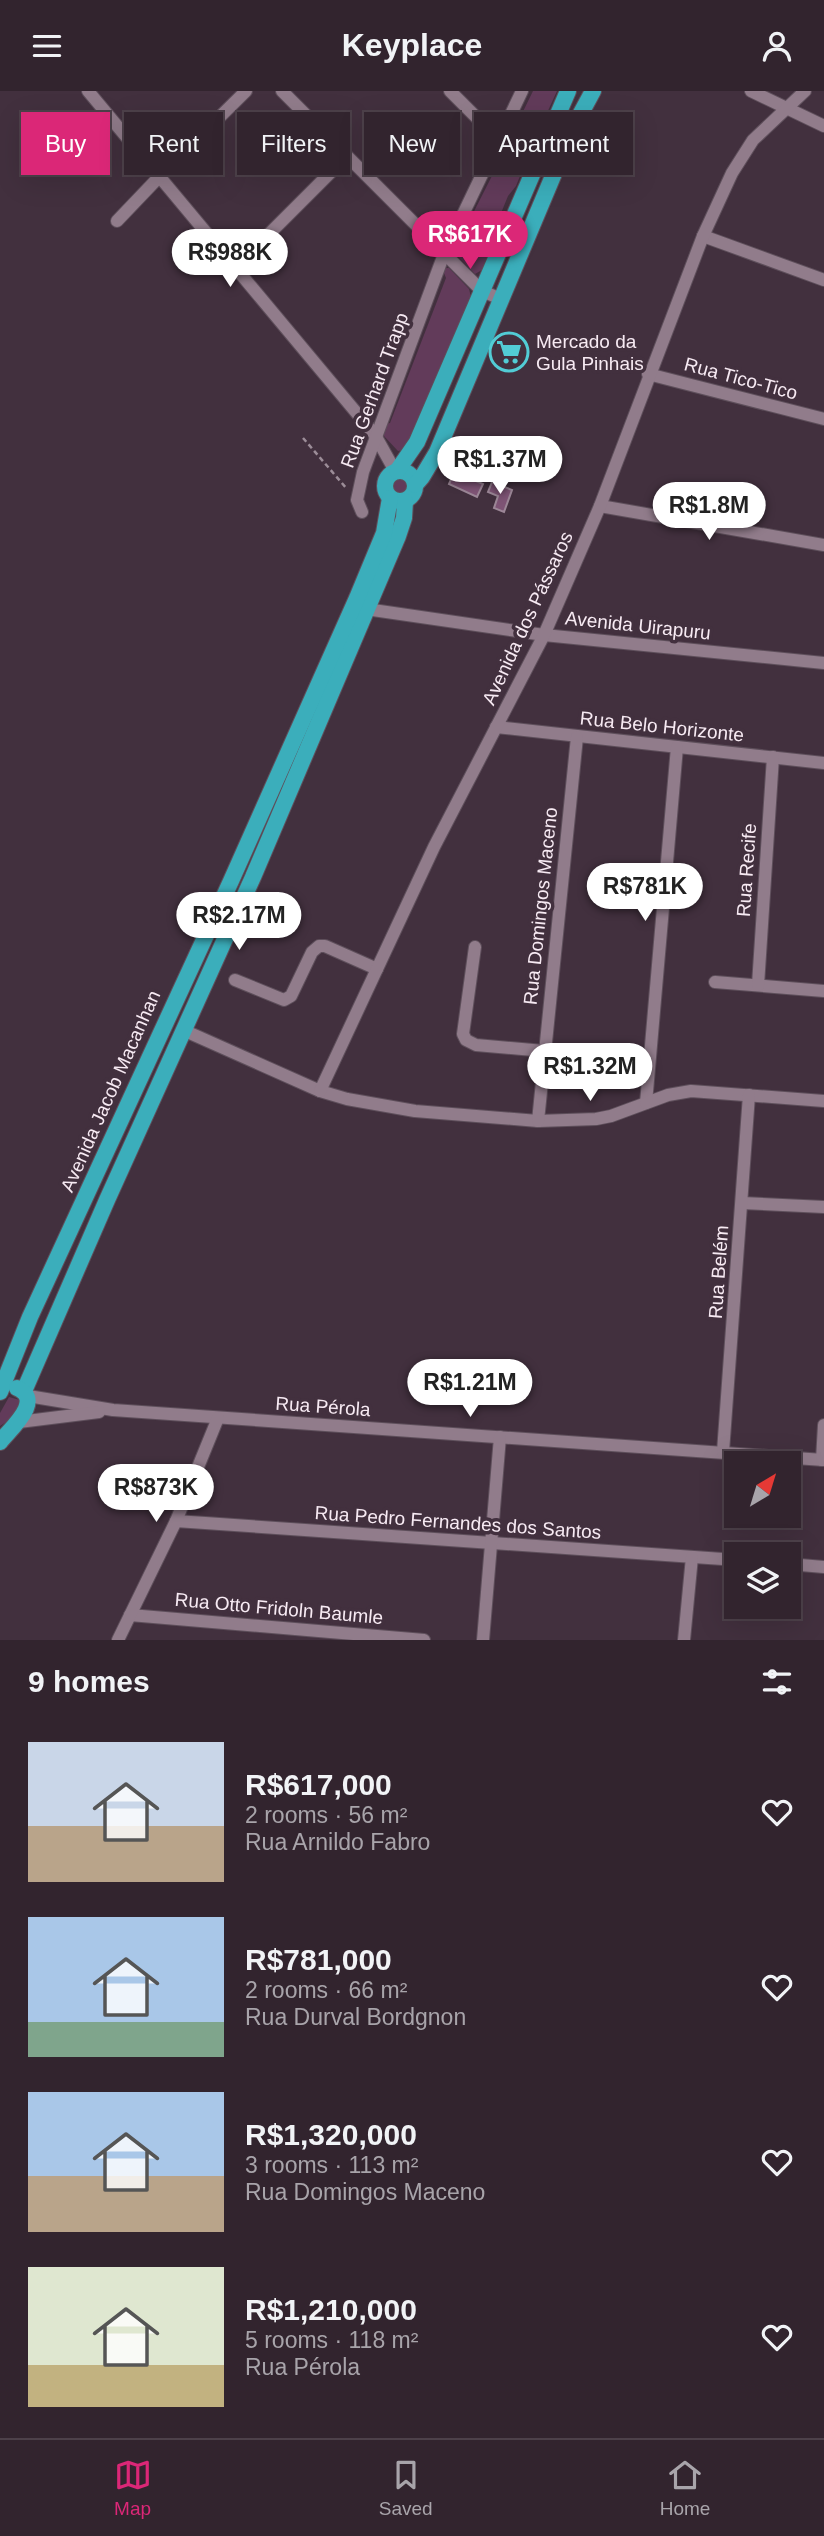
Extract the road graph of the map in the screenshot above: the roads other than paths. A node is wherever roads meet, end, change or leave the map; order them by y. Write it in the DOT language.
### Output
graph roads {
  1 [pos="88,91"];
  2 [pos="246,91"];
  3 [pos="282,91"];
  4 [pos="450,91"];
  5 [pos="522,91"];
  6 [pos="568,91"];
  7 [pos="593,91"];
  8 [pos="751,91"];
  9 [pos="805,91"];
  10 [pos="786,108"];
  11 [pos="302,112"];
  12 [pos="512,112"];
  13 [pos="559,112"];
  14 [pos="474,115"];
  15 [pos="824,126"];
  16 [pos="350,161"];
  17 [pos="328,175"];
  18 [pos="482,175"];
  19 [pos="531,175"];
  20 [pos="159,177"];
  21 [pos="117,221"];
  22 [pos="703,236"];
  23 [pos="444,254"];
  24 [pos="235,268"];
  25 [pos="824,280"];
  26 [pos="482,291"];
  27 [pos="501,299"];
  28 [pos="648,374"];
  29 [pos="824,419"];
  30 [pos="375,435"];
  31 [pos="396,471"];
  32 [pos="415,485"];
  33 [pos="397,500"];
  34 [pos="360,506"];
  35 [pos="600,506"];
  36 [pos="824,545"];
  37 [pos="366,610"];
  38 [pos="544,635"];
  39 [pos="824,663"];
  40 [pos="496,727"];
  41 [pos="577,737"];
  42 [pos="677,747"];
  43 [pos="773,757"];
  44 [pos="824,763"];
  45 [pos="475,947"];
  46 [pos="377,969"];
  47 [pos="235,980"];
  48 [pos="715,982"];
  49 [pos="758,985"];
  50 [pos="824,991"];
  51 [pos="183,1030"];
  52 [pos="544,1051"];
  53 [pos="320,1091"];
  54 [pos="749,1095"];
  55 [pos="824,1101"];
  56 [pos="646,1103"];
  57 [pos="538,1121"];
  58 [pos="742,1203"];
  59 [pos="824,1207"];
  60 [pos="0,1393"];
  61 [pos="26,1394"];
  62 [pos="113,1410"];
  63 [pos="218,1418"];
  64 [pos="19,1422"];
  65 [pos="824,1425"];
  66 [pos="500,1437"];
  67 [pos="0,1442"];
  68 [pos="723,1452"];
  69 [pos="823,1460"];
  70 [pos="176,1521"];
  71 [pos="491,1544"];
  72 [pos="692,1557"];
  73 [pos="724,1559"];
  74 [pos="801,1565"];
  75 [pos="824,1567"];
  76 [pos="130,1615"];
  77 [pos="339,1636"];
  78 [pos="118,1640"];
  79 [pos="424,1640"];
  80 [pos="484,1640"];
  81 [pos="684,1640"];
  1 -- 20 [label="street"];
  2 -- 20 [label="street"];
  3 -- 11 [label="street"];
  4 -- 14 [label="street"];
  5 -- 12 [label="street, Rua Gerhard Trapp"];
  6 -- 13 [label="main road"];
  7 -- 27 [label="main road"];
  8 -- 10 [label="street"];
  9 -- 10 [label="street, Avenida dos Pássaros"];
  10 -- 15 [label="street"];
  10 -- 22 [label="street, Avenida dos Pássaros"];
  16 -- 23 [label="street"];
  17 -- 24 [label="street"];
  18 -- 23 [label="street, Rua Gerhard Trapp"];
  19 -- 26 [label="main road"];
  20 -- 21 [label="street"];
  20 -- 24 [label="street"];
  22 -- 25 [label="street"];
  22 -- 28 [label="street, Avenida dos Pássaros"];
  23 -- 26 [label="street"];
  23 -- 30 [label="street, Rua Gerhard Trapp"];
  24 -- 30 [label="street"];
  26 -- 27 [label="street"];
  26 -- 31 [label="main road"];
  27 -- 32 [label="main road"];
  28 -- 29 [label="street, Rua Tico-Tico"];
  28 -- 35 [label="street, Avenida dos Pássaros"];
  30 -- 31 [label="street"];
  30 -- 34 [label="street, Rua Gerhard Trapp"];
  31 -- 32 [label="main road"];
  31 -- 33 [label="main road"];
  32 -- 33 [label="main road"];
  33 -- 37 [label="main road"];
  33 -- 60 [label="main road, Avenida Jacob Macanhan"];
  35 -- 36 [label="street"];
  35 -- 38 [label="street, Avenida dos Pássaros"];
  37 -- 38 [label="street, Avenida Uirapuru"];
  37 -- 51 [label="main road"];
  38 -- 39 [label="street, Avenida Uirapuru"];
  38 -- 40 [label="street, Avenida dos Pássaros"];
  40 -- 41 [label="street, Rua Belo Horizonte"];
  40 -- 46 [label="street, Avenida dos Pássaros"];
  41 -- 42 [label="street, Rua Belo Horizonte"];
  41 -- 52 [label="street, Rua Domingos Maceno"];
  42 -- 43 [label="street, Rua Belo Horizonte"];
  42 -- 56 [label="street"];
  43 -- 44 [label="street, Rua Belo Horizonte"];
  43 -- 49 [label="street, Rua Recife"];
  45 -- 52 [label="street"];
  46 -- 47 [label="street"];
  46 -- 53 [label="street, Avenida dos Pássaros"];
  48 -- 49 [label="street"];
  49 -- 50 [label="street"];
  51 -- 53 [label="street"];
  51 -- 61 [label="main road"];
  52 -- 57 [label="street, Rua Domingos Maceno"];
  53 -- 57 [label="street"];
  54 -- 55 [label="street"];
  54 -- 56 [label="street"];
  54 -- 58 [label="street, Rua Belém"];
  56 -- 57 [label="street"];
  58 -- 59 [label="street"];
  58 -- 68 [label="street, Rua Belém"];
  60 -- 61 [label="main road, Avenida Jacob Macanhan"];
  61 -- 62 [label="street, Rua Pérola"];
  61 -- 64 [label="main road"];
  62 -- 63 [label="street, Rua Pérola"];
  62 -- 64 [label="street, Rua Pérola"];
  63 -- 66 [label="street, Rua Pérola"];
  63 -- 70 [label="street"];
  64 -- 67 [label="main road"];
  65 -- 69 [label="street"];
  66 -- 68 [label="street, Rua Pérola"];
  66 -- 71 [label="street"];
  68 -- 69 [label="street, Rua Pérola"];
  70 -- 71 [label="street, Rua Pedro Fernandes dos Santos"];
  70 -- 76 [label="street"];
  71 -- 72 [label="street, Rua Pedro Fernandes dos Santos"];
  71 -- 80 [label="street"];
  72 -- 73 [label="street, Rua Pedro Fernandes dos Santos"];
  72 -- 81 [label="street"];
  74 -- 75 [label="street"];
  76 -- 77 [label="street, Rua Otto Fridoln Baumle"];
  76 -- 78 [label="street"];
  77 -- 79 [label="street, Rua Otto Fridoln Baumle"];
}
